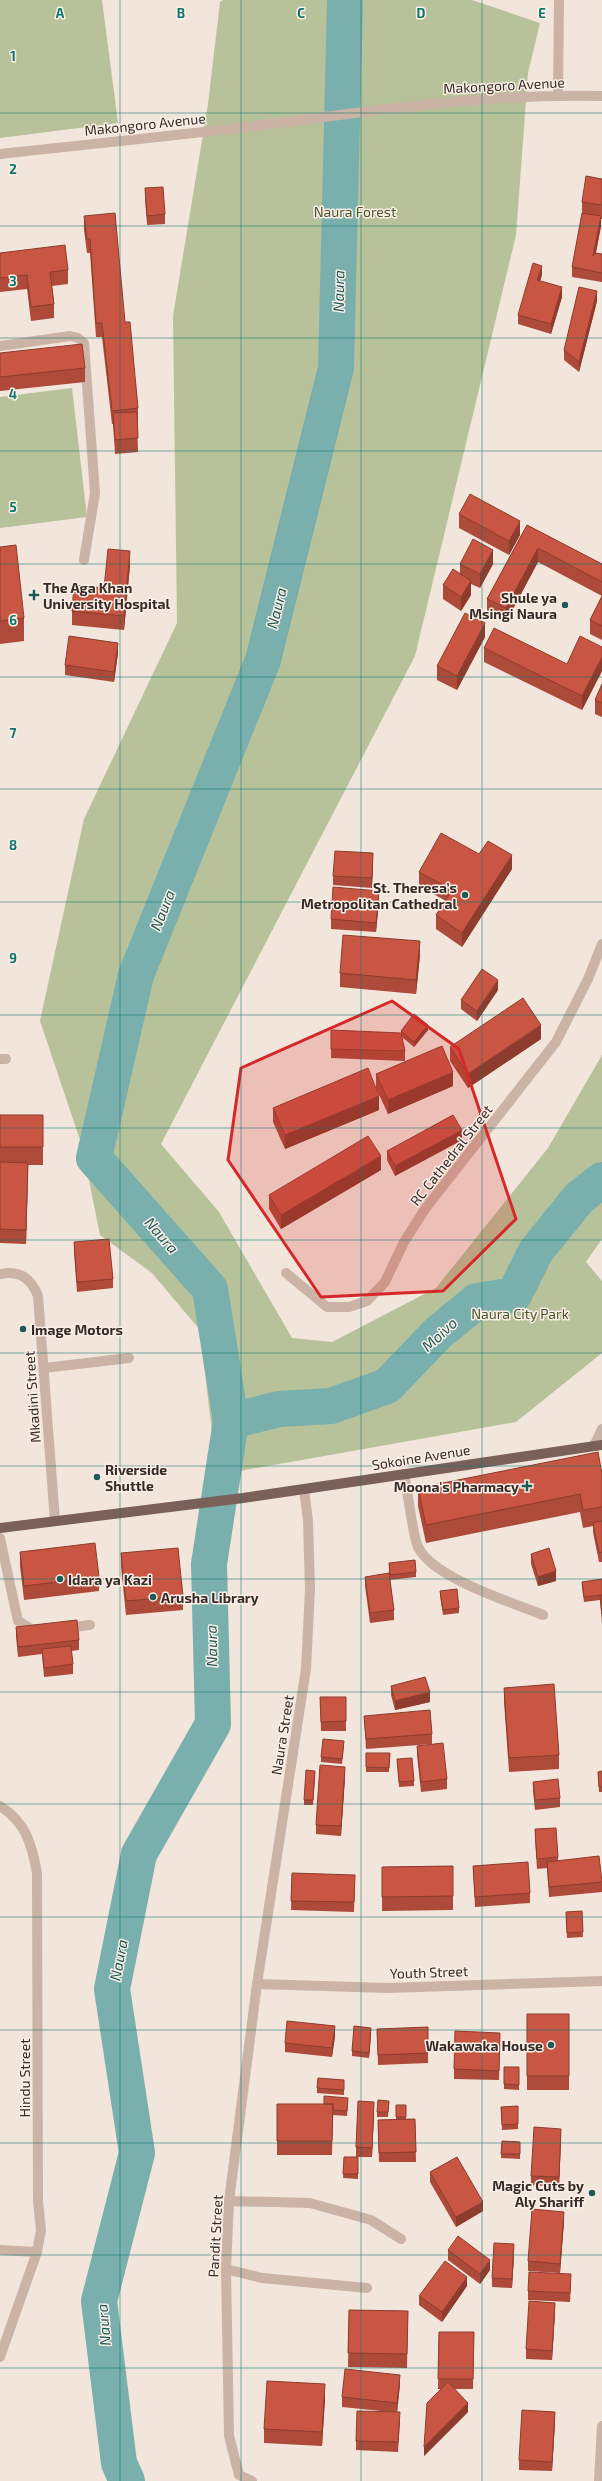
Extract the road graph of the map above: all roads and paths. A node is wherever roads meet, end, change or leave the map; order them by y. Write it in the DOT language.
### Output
graph roads {
  1 [pos="559,0"];
  2 [pos="558,95"];
  3 [pos="602,96"];
  4 [pos="0,154"];
  5 [pos="0,346"];
  6 [pos="84,560"];
  7 [pos="602,944"];
  8 [pos="0,1274"];
  9 [pos="286,1274"];
  10 [pos="129,1358"];
  11 [pos="44,1368"];
  12 [pos="602,1428"];
  13 [pos="598,1445"];
  14 [pos="404,1474"];
  15 [pos="304,1489"];
  16 [pos="55,1521"];
  17 [pos="0,1528"];
  18 [pos="0,1538"];
  19 [pos="543,1615"];
  20 [pos="90,1625"];
  21 [pos="0,1806"];
  22 [pos="602,1980"];
  23 [pos="257,1984"];
  24 [pos="229,2202"];
  25 [pos="401,2239"];
  26 [pos="0,2250"];
  27 [pos="37,2252"];
  28 [pos="226,2269"];
  29 [pos="367,2288"];
  30 [pos="0,2357"];
  31 [pos="602,2426"];
  32 [pos="250,2480"];
  33 [pos="599,2481"];
  1 -- 2 [label="street"];
  2 -- 3 [label="street, Makongoro Avenue"];
  2 -- 4 [label="street, Makongoro Avenue"];
  5 -- 6 [label="street"];
  7 -- 9 [label="street, RC Cathedral Street"];
  8 -- 11 [label="street, Mkadini Street"];
  10 -- 11 [label="street"];
  11 -- 16 [label="street, Mkadini Street"];
  12 -- 13 [label="street"];
  13 -- 14 [label="main road, Sokoine Avenue"];
  14 -- 15 [label="main road, Sokoine Avenue"];
  14 -- 19 [label="street"];
  15 -- 16 [label="main road, Sokoine Avenue"];
  15 -- 23 [label="street, Naura Street"];
  16 -- 17 [label="main road"];
  18 -- 20 [label="street"];
  21 -- 27 [label="street, Hindu Street"];
  22 -- 23 [label="street, Youth Street"];
  23 -- 24 [label="street, Pandit Street"];
  24 -- 25 [label="street"];
  24 -- 28 [label="street, Pandit Street"];
  26 -- 27 [label="street"];
  27 -- 30 [label="street, Hindu Street"];
  28 -- 29 [label="street"];
  28 -- 32 [label="street, Pandit Street"];
  31 -- 33 [label="street"];
}
